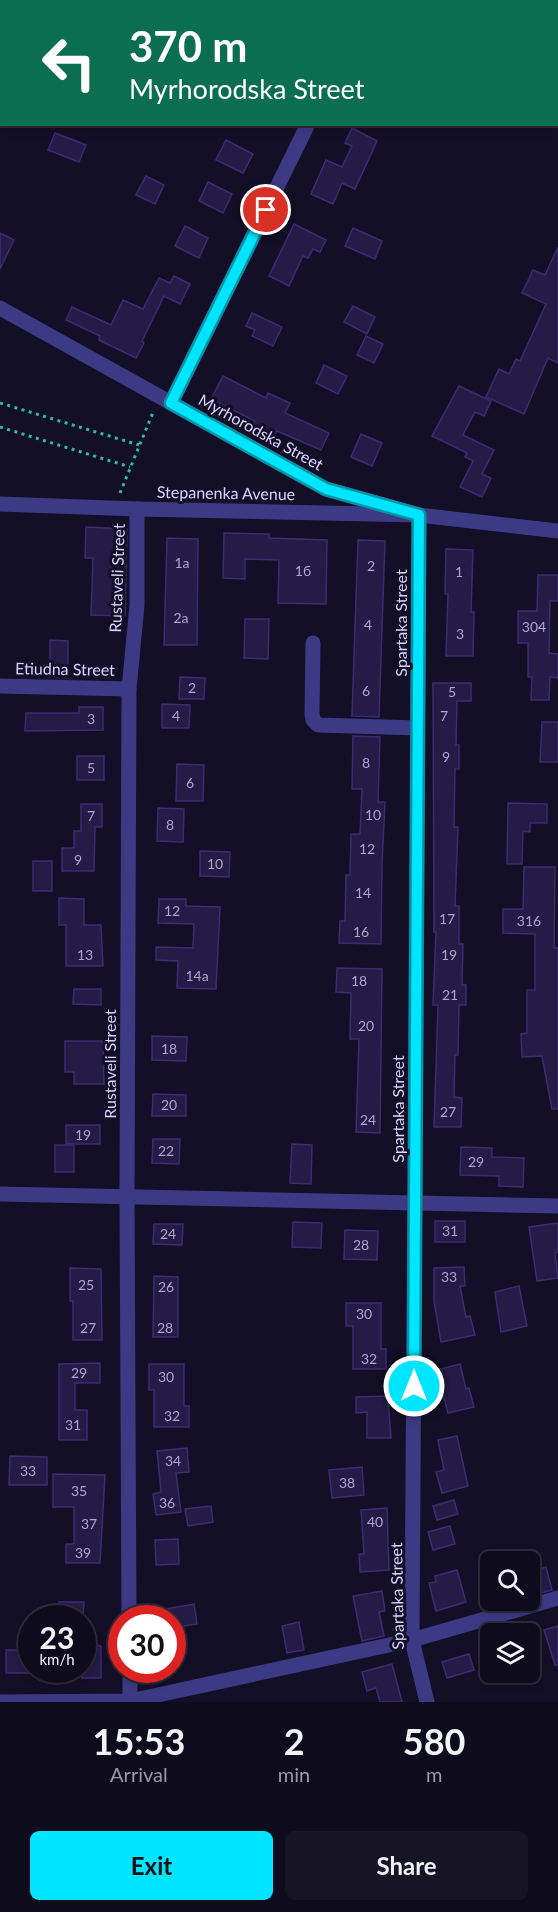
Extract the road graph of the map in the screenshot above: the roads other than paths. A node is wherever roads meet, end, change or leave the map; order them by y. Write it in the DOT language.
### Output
graph roads {
  1 [pos="307,126"];
  2 [pos="0,308"];
  3 [pos="165,400"];
  4 [pos="0,504"];
  5 [pos="137,509"];
  6 [pos="419,515"];
  7 [pos="558,531"];
  8 [pos="313,643"];
  9 [pos="0,686"];
  10 [pos="129,689"];
  11 [pos="418,728"];
  12 [pos="0,1194"];
  13 [pos="127,1196"];
  14 [pos="415,1202"];
  15 [pos="558,1206"];
  16 [pos="558,1598"];
  17 [pos="129,1605"];
  18 [pos="412,1641"];
  19 [pos="130,1683"];
  20 [pos="130,1701"];
  21 [pos="0,1702"];
  22 [pos="427,1702"];
  1 -- 3 [label="street"];
  2 -- 3 [label="street, Myrhorodska Street"];
  3 -- 6 [label="street, Myrhorodska Street"];
  4 -- 5 [label="street, Stepanenka Avenue"];
  5 -- 6 [label="street, Stepanenka Avenue"];
  5 -- 10 [label="street, Rustaveli Street"];
  6 -- 7 [label="street, Stepanenka Avenue"];
  6 -- 11 [label="street, Spartaka Street"];
  8 -- 11 [label="street"];
  9 -- 10 [label="street, Etiudna Street"];
  10 -- 13 [label="street, Rustaveli Street"];
  11 -- 14 [label="street, Spartaka Street"];
  12 -- 13 [label="street"];
  13 -- 14 [label="street"];
  13 -- 17 [label="street, Rustaveli Street"];
  14 -- 15 [label="street"];
  14 -- 18 [label="street, Spartaka Street"];
  16 -- 18 [label="street"];
  18 -- 20 [label="street"];
  18 -- 22 [label="street, Spartaka Street"];
  19 -- 20 [label="street"];
  20 -- 21 [label="street"];
}
